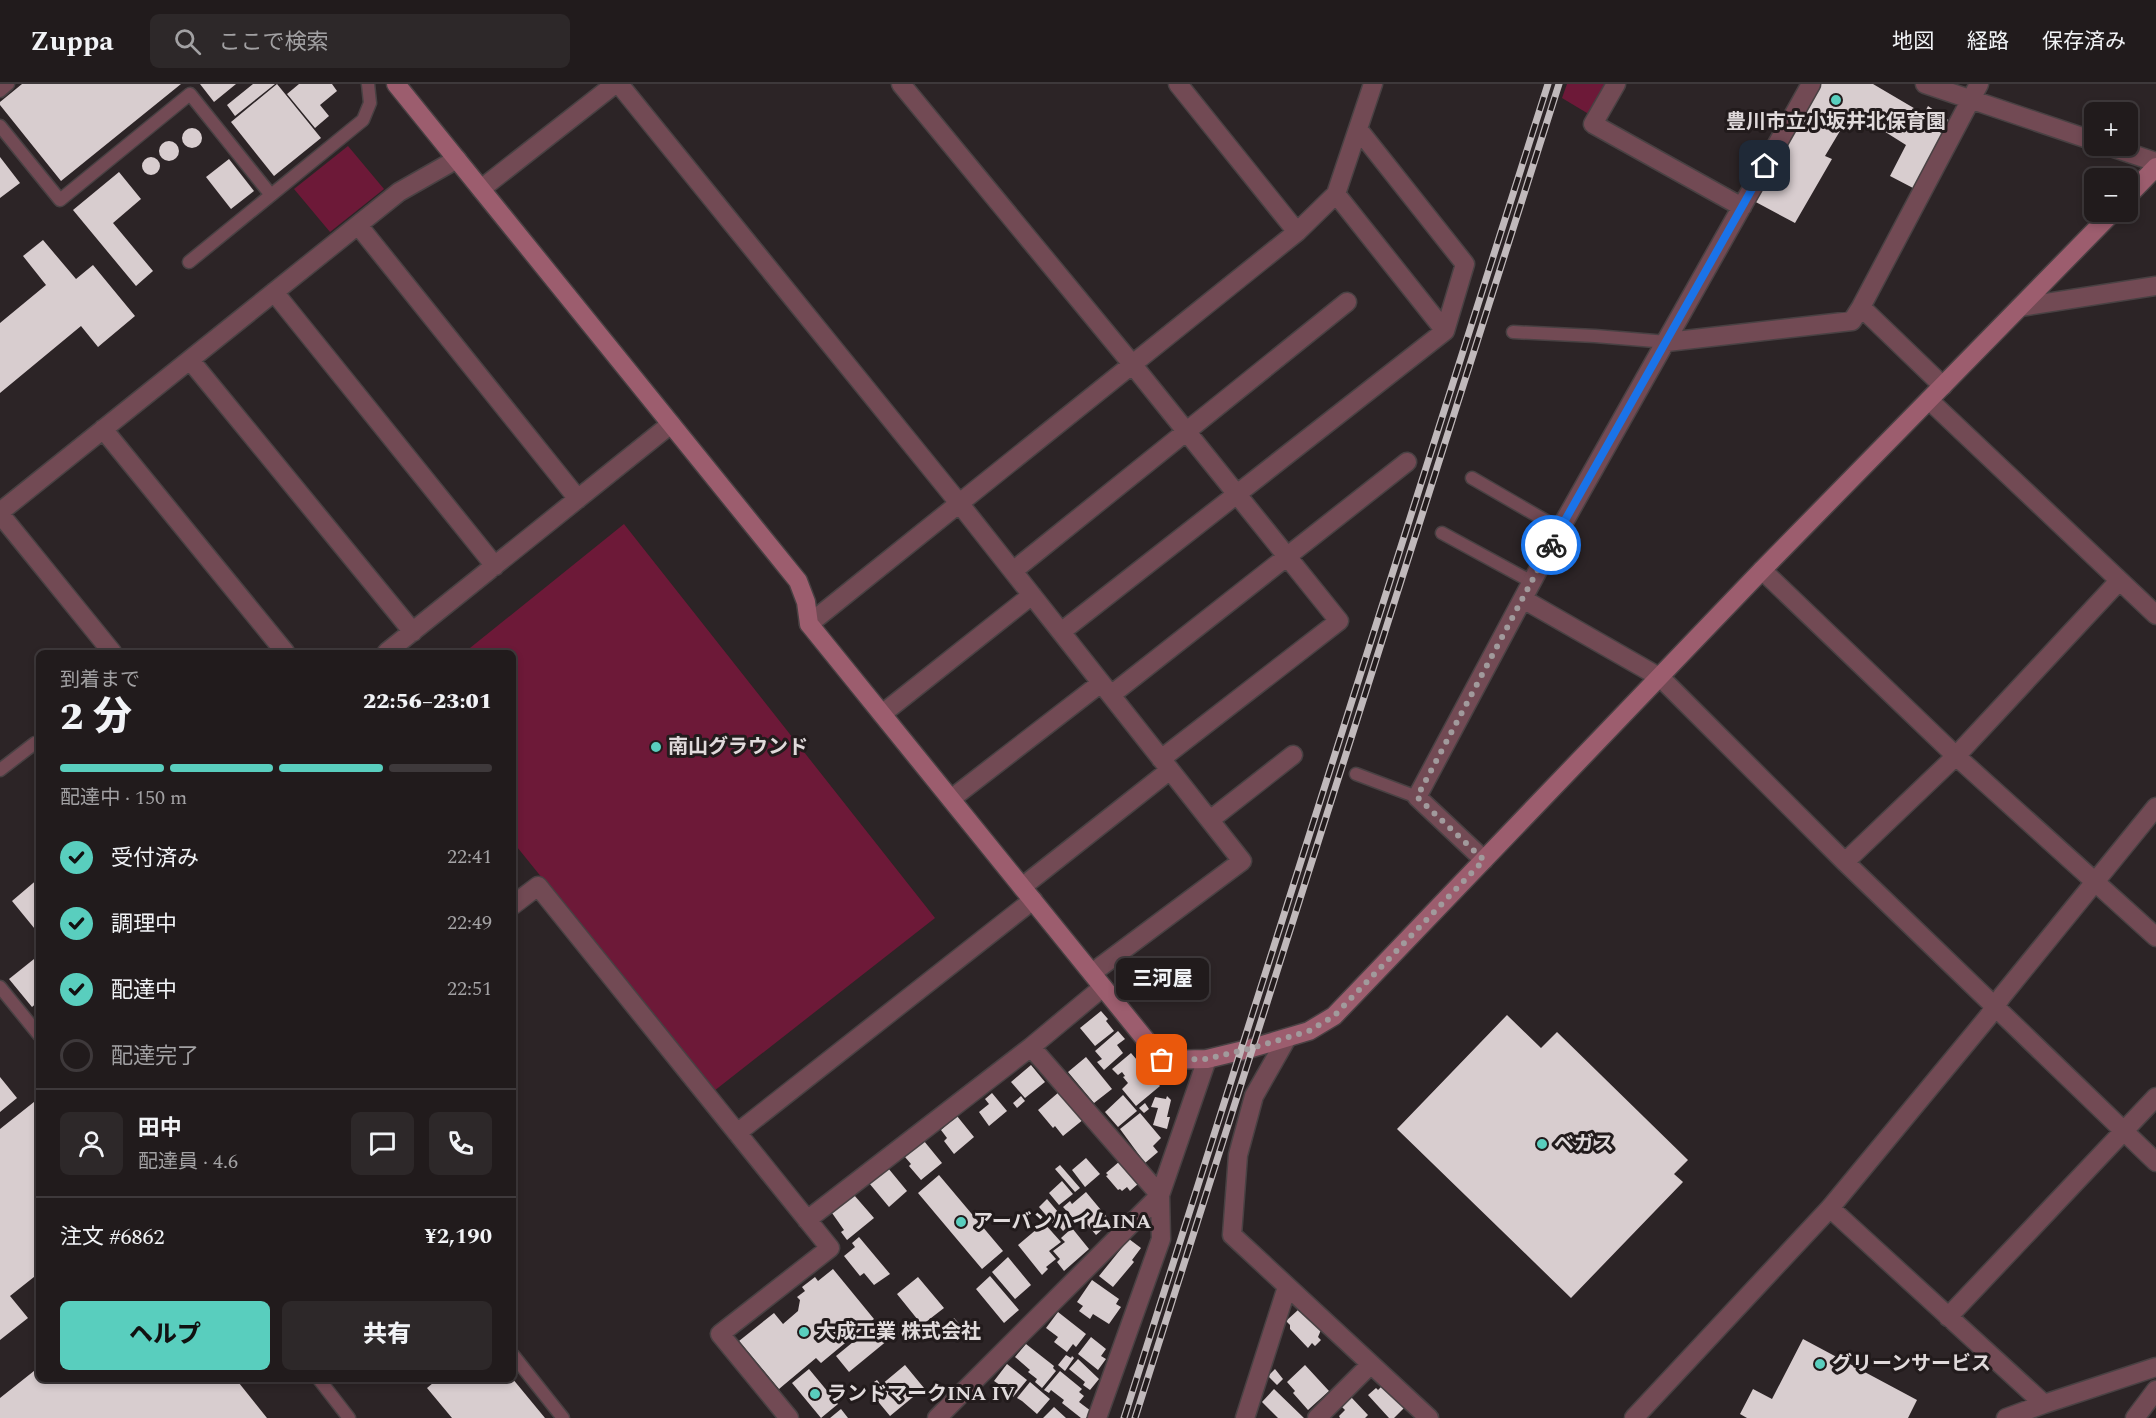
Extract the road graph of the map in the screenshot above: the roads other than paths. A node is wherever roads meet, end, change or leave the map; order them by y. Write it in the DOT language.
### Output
graph roads {
  1 [pos="8,84"];
  2 [pos="368,84"];
  3 [pos="396,84"];
  4 [pos="617,84"];
  5 [pos="901,84"];
  6 [pos="1178,84"];
  7 [pos="1373,84"];
  8 [pos="1616,84"];
  9 [pos="1811,84"];
  10 [pos="1925,84"];
  11 [pos="0,91"];
  12 [pos="1975,92"];
  13 [pos="0,126"];
  14 [pos="1358,129"];
  15 [pos="2084,137"];
  16 [pos="2138,156"];
  17 [pos="457,159"];
  18 [pos="2156,162"];
  19 [pos="2156,166"];
  20 [pos="2138,185"];
  21 [pos="481,189"];
  22 [pos="1336,194"];
  23 [pos="271,195"];
  24 [pos="1742,207"];
  25 [pos="2103,222"];
  26 [pos="358,225"];
  27 [pos="1297,232"];
  28 [pos="189,262"];
  29 [pos="2156,286"];
  30 [pos="274,292"];
  31 [pos="1347,302"];
  32 [pos="1861,307"];
  33 [pos="2020,307"];
  34 [pos="1445,331"];
  35 [pos="1513,332"];
  36 [pos="1666,342"];
  37 [pos="190,360"];
  38 [pos="1132,364"];
  39 [pos="1943,386"];
  40 [pos="1929,400"];
  41 [pos="671,424"];
  42 [pos="104,429"];
  43 [pos="1187,431"];
  44 [pos="1407,462"];
  45 [pos="1472,478"];
  46 [pos="1237,494"];
  47 [pos="578,499"];
  48 [pos="959,503"];
  49 [pos="0,513"];
  50 [pos="1560,529"];
  51 [pos="1442,532"];
  52 [pos="1287,557"];
  53 [pos="495,566"];
  54 [pos="1762,570"];
  55 [pos="1013,571"];
  56 [pos="2119,580"];
  57 [pos="1532,582"];
  58 [pos="1032,595"];
  59 [pos="1522,599"];
  60 [pos="2155,613"];
  61 [pos="809,624"];
  62 [pos="413,632"];
  63 [pos="1061,632"];
  64 [pos="110,650"];
  65 [pos="283,650"];
  66 [pos="390,650"];
  67 [pos="1661,678"];
  68 [pos="1106,689"];
  69 [pos="882,714"];
  70 [pos="36,743"];
  71 [pos="1293,755"];
  72 [pos="1956,756"];
  73 [pos="1166,764"];
  74 [pos="0,770"];
  75 [pos="1356,774"];
  76 [pos="1417,797"];
  77 [pos="951,799"];
  78 [pos="2156,807"];
  79 [pos="1210,820"];
  80 [pos="1484,860"];
  81 [pos="1845,862"];
  82 [pos="2094,882"];
  83 [pos="1028,894"];
  84 [pos="516,903"];
  85 [pos="2156,937"];
  86 [pos="1098,980"];
  87 [pos="2,993"];
  88 [pos="1995,1006"];
  89 [pos="36,1032"];
  90 [pos="1287,1038"];
  91 [pos="1030,1047"];
  92 [pos="1207,1059"];
  93 [pos="2156,1097"];
  94 [pos="2124,1132"];
  95 [pos="737,1133"];
  96 [pos="2156,1162"];
  97 [pos="1160,1195"];
  98 [pos="1830,1208"];
  99 [pos="807,1220"];
  100 [pos="1287,1287"];
  101 [pos="1948,1317"];
  102 [pos="516,1359"];
  103 [pos="1371,1364"];
  104 [pos="2156,1367"];
  105 [pos="321,1382"];
  106 [pos="2156,1390"];
  107 [pos="2044,1404"];
  108 [pos="349,1418"];
  109 [pos="563,1418"];
  110 [pos="789,1418"];
  111 [pos="937,1418"];
  112 [pos="1097,1418"];
  113 [pos="1245,1418"];
  114 [pos="1317,1418"];
  115 [pos="1429,1418"];
  116 [pos="1634,1418"];
  117 [pos="2006,1418"];
  118 [pos="2135,1418"];
  1 -- 11 [label="lane"];
  2 -- 23 [label="lane"];
  3 -- 17 [label="street"];
  4 -- 21 [label="street"];
  4 -- 48 [label="street"];
  5 -- 38 [label="street"];
  6 -- 27 [label="street"];
  7 -- 14 [label="street"];
  8 -- 24 [label="street"];
  9 -- 24 [label="street"];
  10 -- 12 [label="street"];
  12 -- 15 [label="street"];
  12 -- 32 [label="street"];
  13 -- 23 [label="lane"];
  14 -- 22 [label="street"];
  14 -- 34 [label="street"];
  16 -- 18 [label="street"];
  17 -- 21 [label="street"];
  17 -- 26 [label="street"];
  19 -- 20 [label="street"];
  21 -- 41 [label="street"];
  22 -- 27 [label="street"];
  22 -- 34 [label="street"];
  23 -- 28 [label="lane"];
  24 -- 36 [label="street"];
  25 -- 33 [label="street"];
  26 -- 30 [label="street"];
  26 -- 47 [label="street"];
  27 -- 38 [label="street"];
  29 -- 33 [label="street"];
  30 -- 37 [label="street"];
  30 -- 53 [label="street"];
  31 -- 43 [label="street"];
  32 -- 36 [label="street"];
  32 -- 39 [label="street"];
  33 -- 39 [label="street"];
  34 -- 46 [label="street"];
  35 -- 36 [label="lane"];
  36 -- 50 [label="street"];
  37 -- 42 [label="street"];
  37 -- 62 [label="street"];
  38 -- 43 [label="street"];
  38 -- 48 [label="street"];
  39 -- 40 [label="street"];
  40 -- 54 [label="street"];
  40 -- 56 [label="street"];
  41 -- 47 [label="street"];
  41 -- 61 [label="street"];
  42 -- 49 [label="street"];
  42 -- 65 [label="street"];
  43 -- 46 [label="street"];
  43 -- 55 [label="street"];
  44 -- 52 [label="street"];
  45 -- 50 [label="lane"];
  46 -- 52 [label="street"];
  46 -- 63 [label="street"];
  47 -- 53 [label="street"];
  48 -- 55 [label="street"];
  48 -- 61 [label="street"];
  49 -- 64 [label="street"];
  50 -- 57 [label="street"];
  51 -- 57 [label="lane"];
  52 -- 68 [label="street"];
  52 -- 73 [label="street"];
  53 -- 62 [label="street"];
  54 -- 67 [label="street"];
  54 -- 72 [label="street"];
  55 -- 58 [label="street"];
  56 -- 60 [label="street"];
  56 -- 72 [label="street"];
  57 -- 59 [label="street"];
  58 -- 63 [label="street"];
  58 -- 69 [label="street"];
  59 -- 67 [label="street"];
  59 -- 76 [label="street"];
  61 -- 69 [label="street"];
  62 -- 66 [label="street"];
  63 -- 68 [label="street"];
  67 -- 80 [label="street"];
  67 -- 81 [label="street"];
  68 -- 73 [label="street"];
  68 -- 77 [label="street"];
  69 -- 77 [label="street"];
  70 -- 74 [label="lane"];
  71 -- 79 [label="street"];
  72 -- 81 [label="street"];
  72 -- 82 [label="street"];
  73 -- 79 [label="street"];
  73 -- 83 [label="street"];
  75 -- 76 [label="lane"];
  76 -- 80 [label="street"];
  77 -- 83 [label="street"];
  78 -- 82 [label="street"];
  79 -- 86 [label="street"];
  80 -- 90 [label="street"];
  81 -- 88 [label="street"];
  82 -- 85 [label="street"];
  82 -- 88 [label="street"];
  83 -- 86 [label="street"];
  83 -- 95 [label="street"];
  84 -- 95 [label="street"];
  86 -- 91 [label="street"];
  86 -- 92 [label="street"];
  87 -- 89 [label="lane"];
  88 -- 94 [label="street"];
  88 -- 98 [label="street"];
  90 -- 92 [label="street"];
  90 -- 100 [label="street"];
  91 -- 97 [label="street"];
  91 -- 99 [label="street"];
  92 -- 97 [label="street"];
  93 -- 94 [label="street"];
  94 -- 96 [label="street"];
  94 -- 101 [label="street"];
  95 -- 99 [label="street"];
  97 -- 111 [label="street"];
  97 -- 112 [label="street"];
  98 -- 101 [label="street"];
  98 -- 116 [label="street"];
  99 -- 110 [label="street"];
  100 -- 103 [label="street"];
  100 -- 113 [label="street"];
  101 -- 107 [label="street"];
  102 -- 109 [label="lane"];
  103 -- 114 [label="street"];
  103 -- 115 [label="street"];
  104 -- 107 [label="street"];
  105 -- 108 [label="lane"];
  106 -- 118 [label="street"];
  107 -- 117 [label="street"];
}
